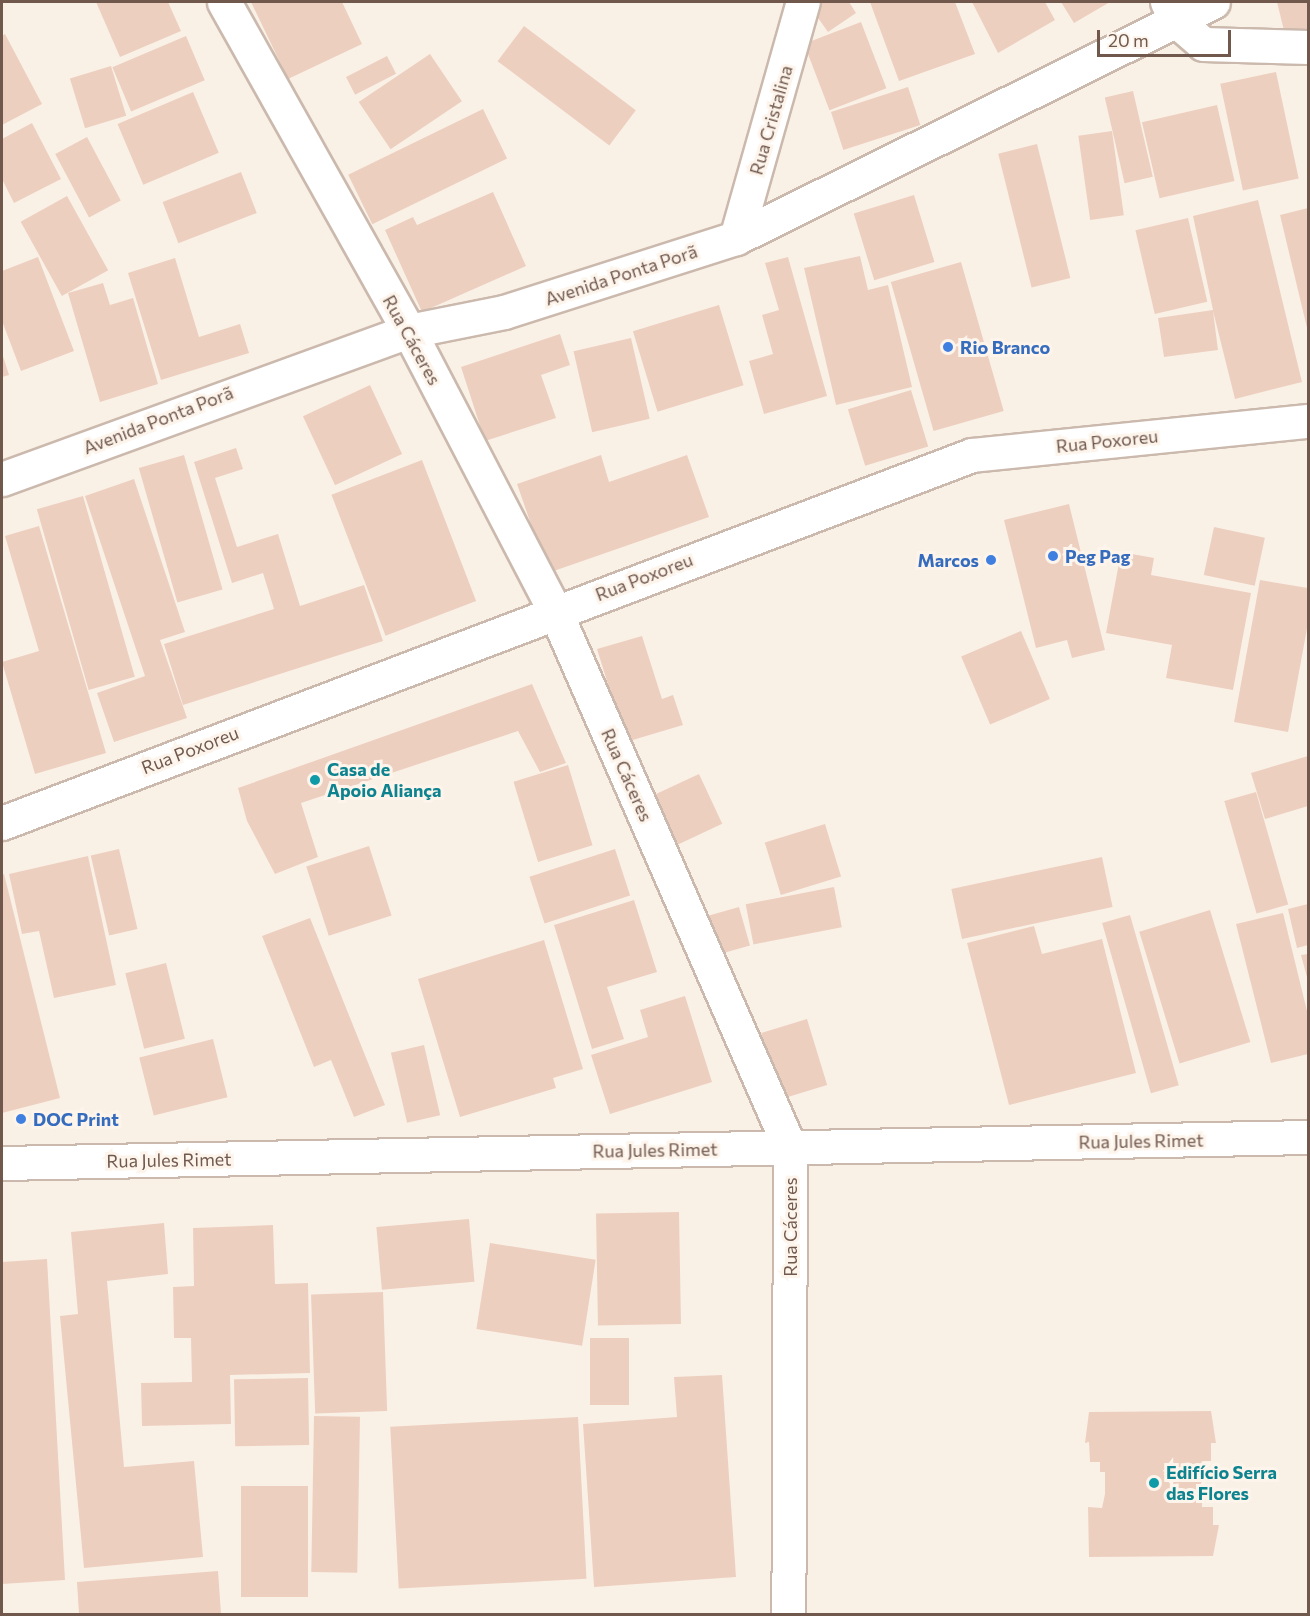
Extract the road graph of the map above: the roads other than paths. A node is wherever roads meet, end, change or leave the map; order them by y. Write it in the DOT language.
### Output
graph roads {
  1 [pos="224,2"];
  2 [pos="803,2"];
  3 [pos="1213,2"];
  4 [pos="1173,12"];
  5 [pos="1308,47"];
  6 [pos="736,238"];
  7 [pos="409,331"];
  8 [pos="1308,421"];
  9 [pos="2,479"];
  10 [pos="555,611"];
  11 [pos="2,823"];
  12 [pos="1308,1137"];
  13 [pos="790,1148"];
  14 [pos="2,1163"];
  15 [pos="788,1614"];
  1 -- 7 [label="street, Rua Cáceres"];
  2 -- 6 [label="street, Rua Cristalina"];
  3 -- 4 [label="street, Avenida Ponta Porã"];
  4 -- 5 [label="street"];
  4 -- 6 [label="street, Avenida Ponta Porã"];
  6 -- 7 [label="street, Avenida Ponta Porã"];
  7 -- 9 [label="street, Avenida Ponta Porã"];
  7 -- 10 [label="street, Rua Cáceres"];
  8 -- 10 [label="street, Rua Poxoreu"];
  10 -- 11 [label="street, Rua Poxoreu"];
  10 -- 13 [label="street, Rua Cáceres"];
  12 -- 13 [label="street, Rua Jules Rimet"];
  13 -- 14 [label="street, Rua Jules Rimet"];
  13 -- 15 [label="street, Rua Cáceres"];
}
